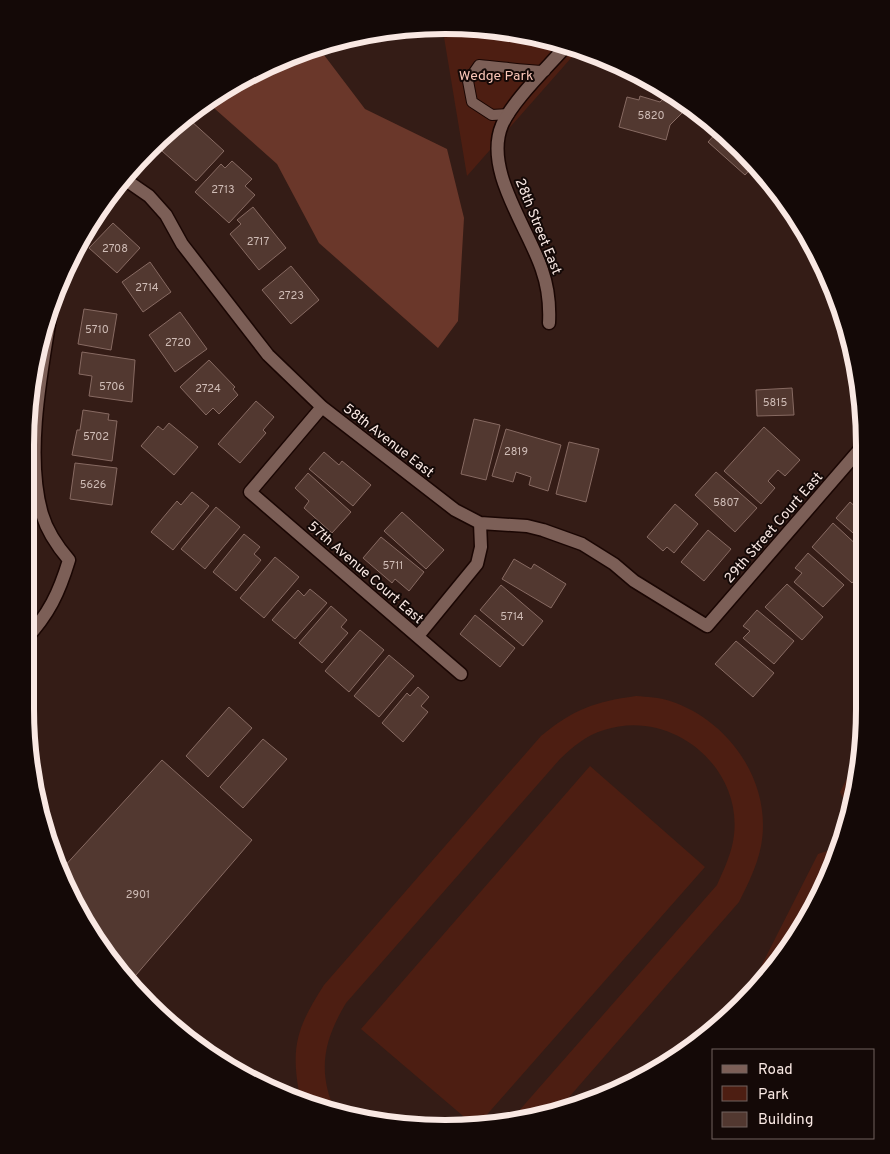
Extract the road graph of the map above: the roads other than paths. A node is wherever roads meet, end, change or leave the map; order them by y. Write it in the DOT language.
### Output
graph roads {
  1 [pos="562,51"];
  2 [pos="545,71"];
  3 [pos="509,114"];
  4 [pos="130,182"];
  5 [pos="550,323"];
  6 [pos="46,348"];
  7 [pos="322,407"];
  8 [pos="856,454"];
  9 [pos="480,522"];
  10 [pos="707,626"];
  11 [pos="34,630"];
  12 [pos="418,636"];
  13 [pos="461,674"];
  1 -- 2 [label="street, 28th Street East"];
  2 -- 3 [label="street, 28th Street East"];
  2 -- 3 [label="lane"];
  3 -- 5 [label="street, 28th Street East"];
  4 -- 7 [label="street, 58th Avenue East"];
  6 -- 11 [label="street"];
  7 -- 9 [label="street, 58th Avenue East"];
  7 -- 12 [label="street, 57th Avenue Court East"];
  8 -- 10 [label="street, 29th Street Court East"];
  9 -- 10 [label="street, 58th Avenue East"];
  9 -- 12 [label="street"];
  12 -- 13 [label="street, 57th Avenue Court East"];
}
